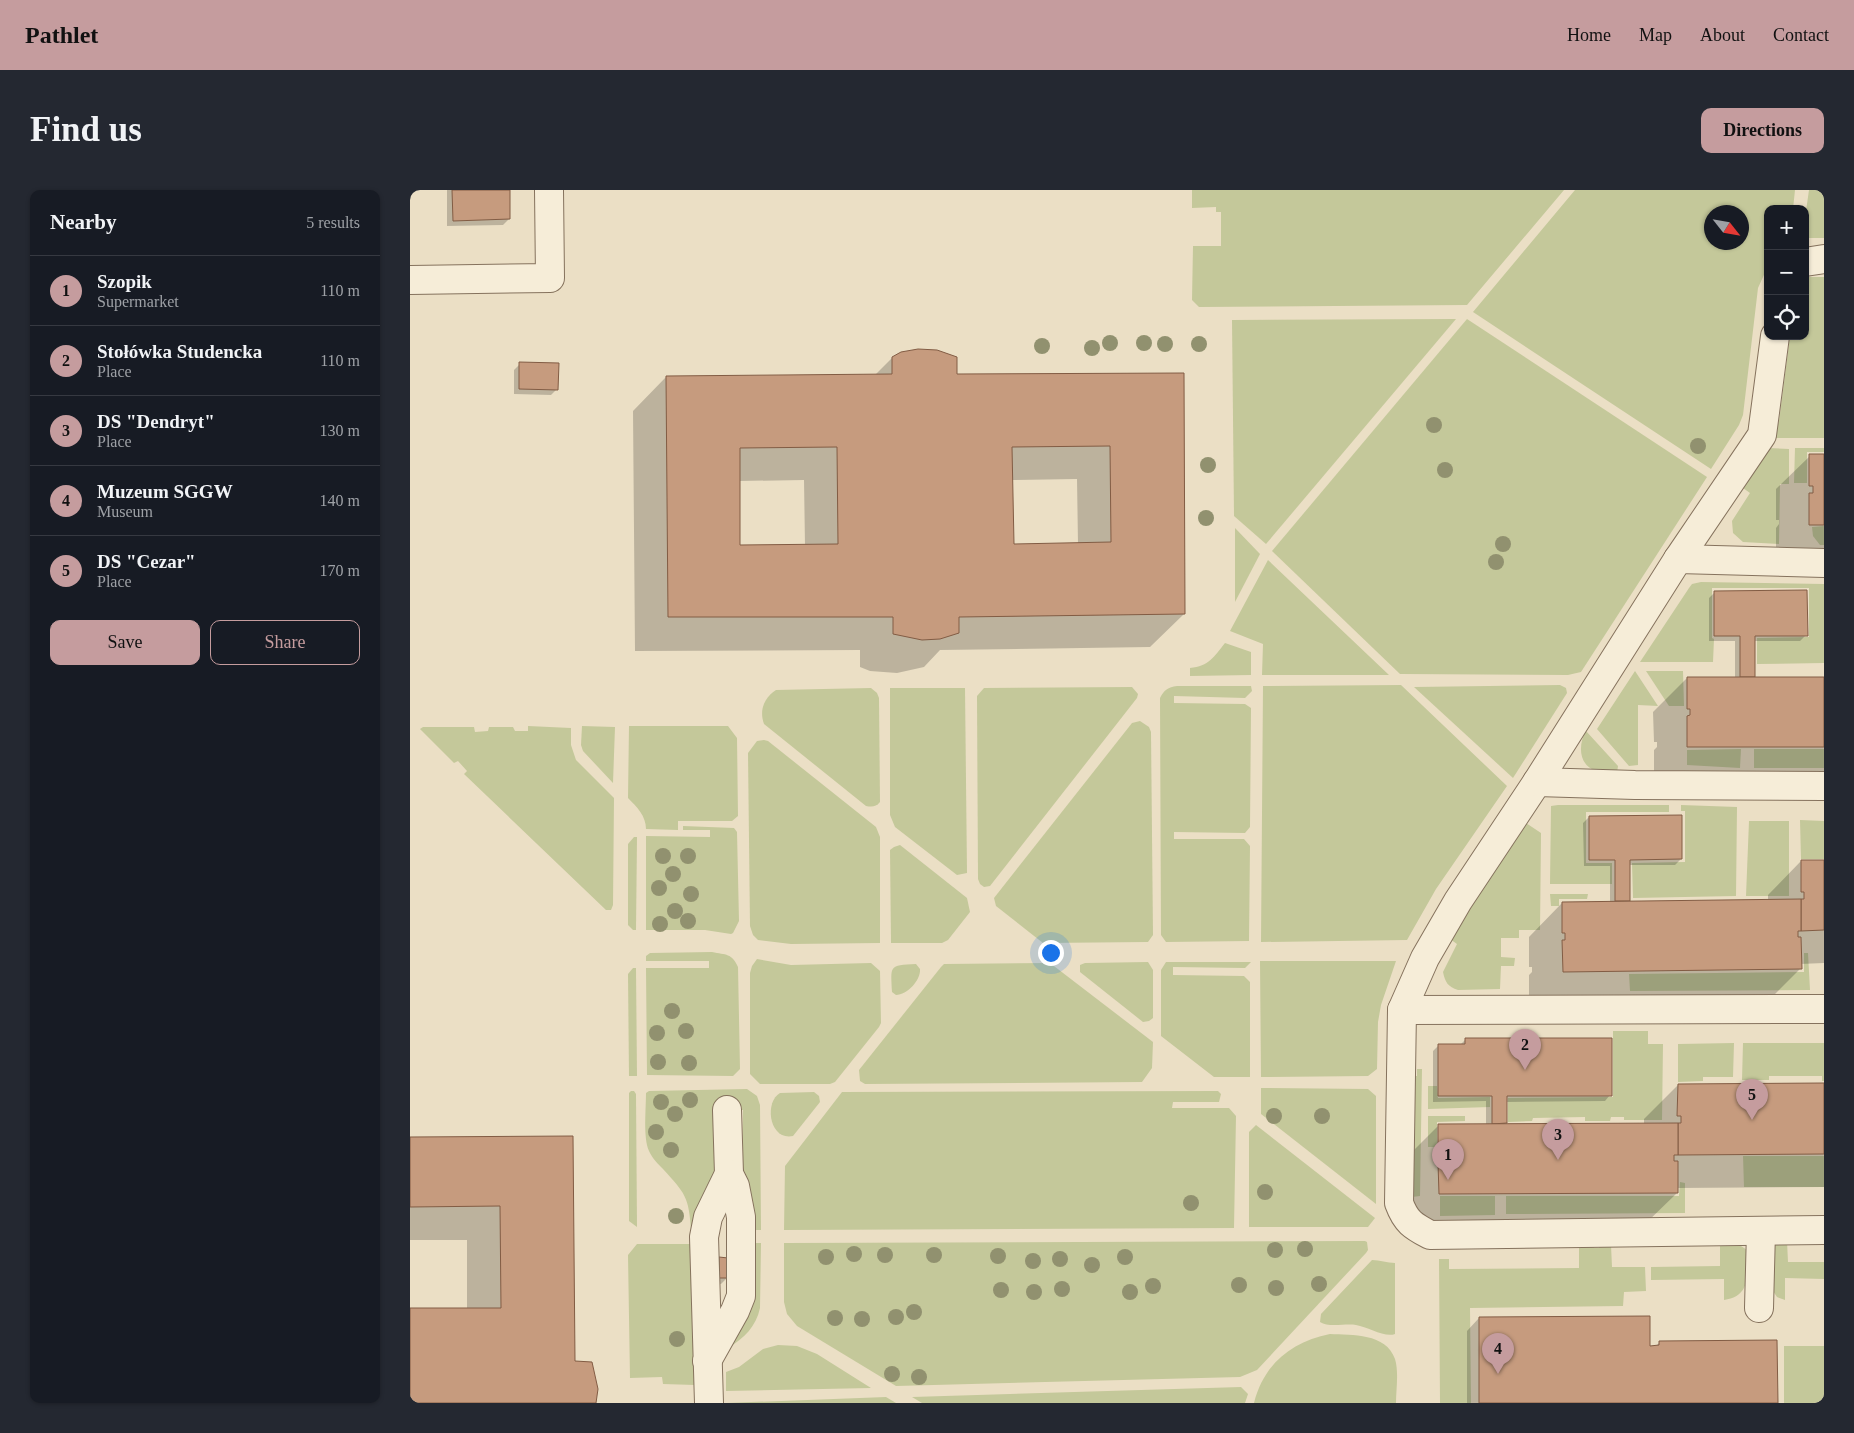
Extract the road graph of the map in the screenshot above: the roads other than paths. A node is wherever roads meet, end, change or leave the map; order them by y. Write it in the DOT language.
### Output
graph roads {
  1 [pos="549,190"];
  2 [pos="1824,259"];
  3 [pos="1809,261"];
  4 [pos="410,280"];
  5 [pos="1774,340"];
  6 [pos="1678,560"];
  7 [pos="1824,564"];
  8 [pos="1537,782"];
  9 [pos="1824,786"];
  10 [pos="1824,1009"];
  11 [pos="1402,1010"];
  12 [pos="727,1110"];
  13 [pos="729,1174"];
  14 [pos="1824,1230"];
  15 [pos="1760,1231"];
  16 [pos="1759,1308"];
  17 [pos="707,1361"];
  18 [pos="709,1403"];
  1 -- 4 [label="lane"];
  2 -- 3 [label="lane"];
  5 -- 6 [label="lane"];
  6 -- 7 [label="lane"];
  6 -- 8 [label="lane"];
  8 -- 9 [label="lane"];
  8 -- 11 [label="lane"];
  10 -- 11 [label="lane"];
  11 -- 15 [label="lane"];
  12 -- 13 [label="lane"];
  13 -- 17 [label="lane"];
  13 -- 17 [label="lane"];
  14 -- 15 [label="lane"];
  15 -- 16 [label="lane"];
  17 -- 18 [label="lane"];
}
